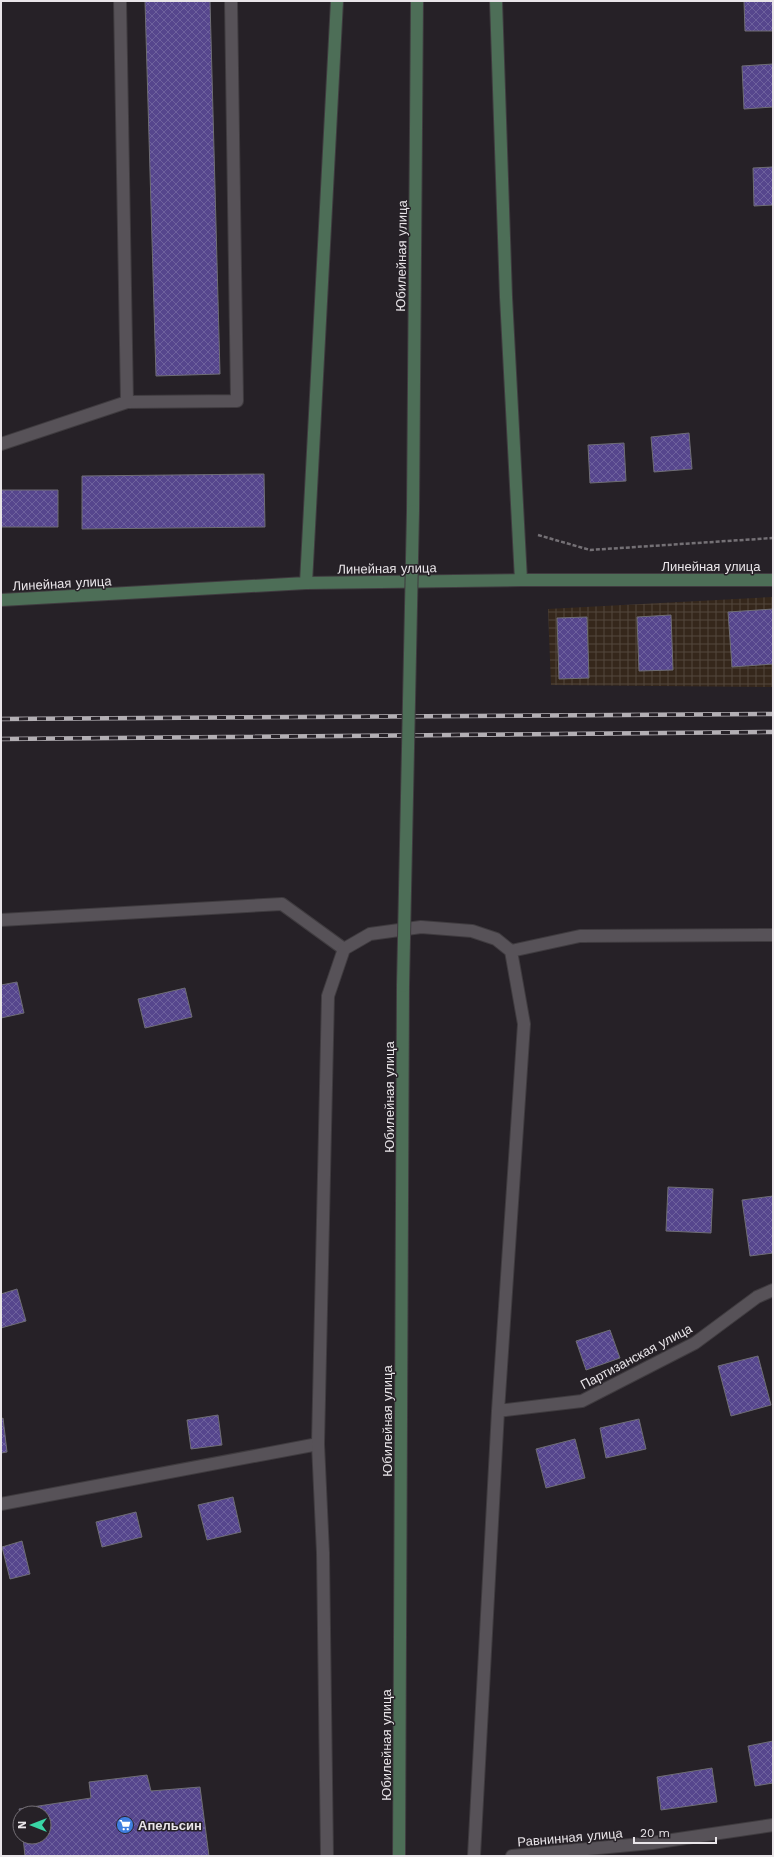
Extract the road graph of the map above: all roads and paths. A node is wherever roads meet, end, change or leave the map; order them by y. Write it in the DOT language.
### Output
graph roads {
  1 [pos="120,1"];
  2 [pos="231,1"];
  3 [pos="337,1"];
  4 [pos="417,1"];
  5 [pos="496,1"];
  6 [pos="127,402"];
  7 [pos="1,444"];
  8 [pos="519,529"];
  9 [pos="773,538"];
  10 [pos="521,580"];
  11 [pos="773,580"];
  12 [pos="306,583"];
  13 [pos="1,600"];
  14 [pos="1,920"];
  15 [pos="773,935"];
  16 [pos="344,949"];
  17 [pos="511,951"];
  18 [pos="773,1290"];
  19 [pos="498,1410"];
  20 [pos="318,1444"];
  21 [pos="1,1504"];
  22 [pos="773,1825"];
  23 [pos="327,1856"];
  24 [pos="399,1856"];
  25 [pos="474,1856"];
  26 [pos="512,1856"];
  1 -- 6 [label="street"];
  2 -- 6 [label="street"];
  3 -- 12 [label="main road"];
  4 -- 24 [label="main road, Юбилейная улица, bridge"];
  5 -- 8 [label="main road"];
  6 -- 7 [label="street"];
  8 -- 9 [label="path"];
  8 -- 10 [label="main road"];
  10 -- 11 [label="main road, Линейная улица"];
  10 -- 12 [label="main road, Линейная улица"];
  12 -- 13 [label="main road, Линейная улица"];
  14 -- 16 [label="street"];
  15 -- 17 [label="street"];
  16 -- 17 [label="street"];
  16 -- 20 [label="street"];
  17 -- 19 [label="street"];
  18 -- 19 [label="street, Партизанская улица"];
  19 -- 25 [label="street"];
  20 -- 21 [label="street"];
  20 -- 23 [label="street"];
  22 -- 26 [label="street, Равнинная улица"];
}
